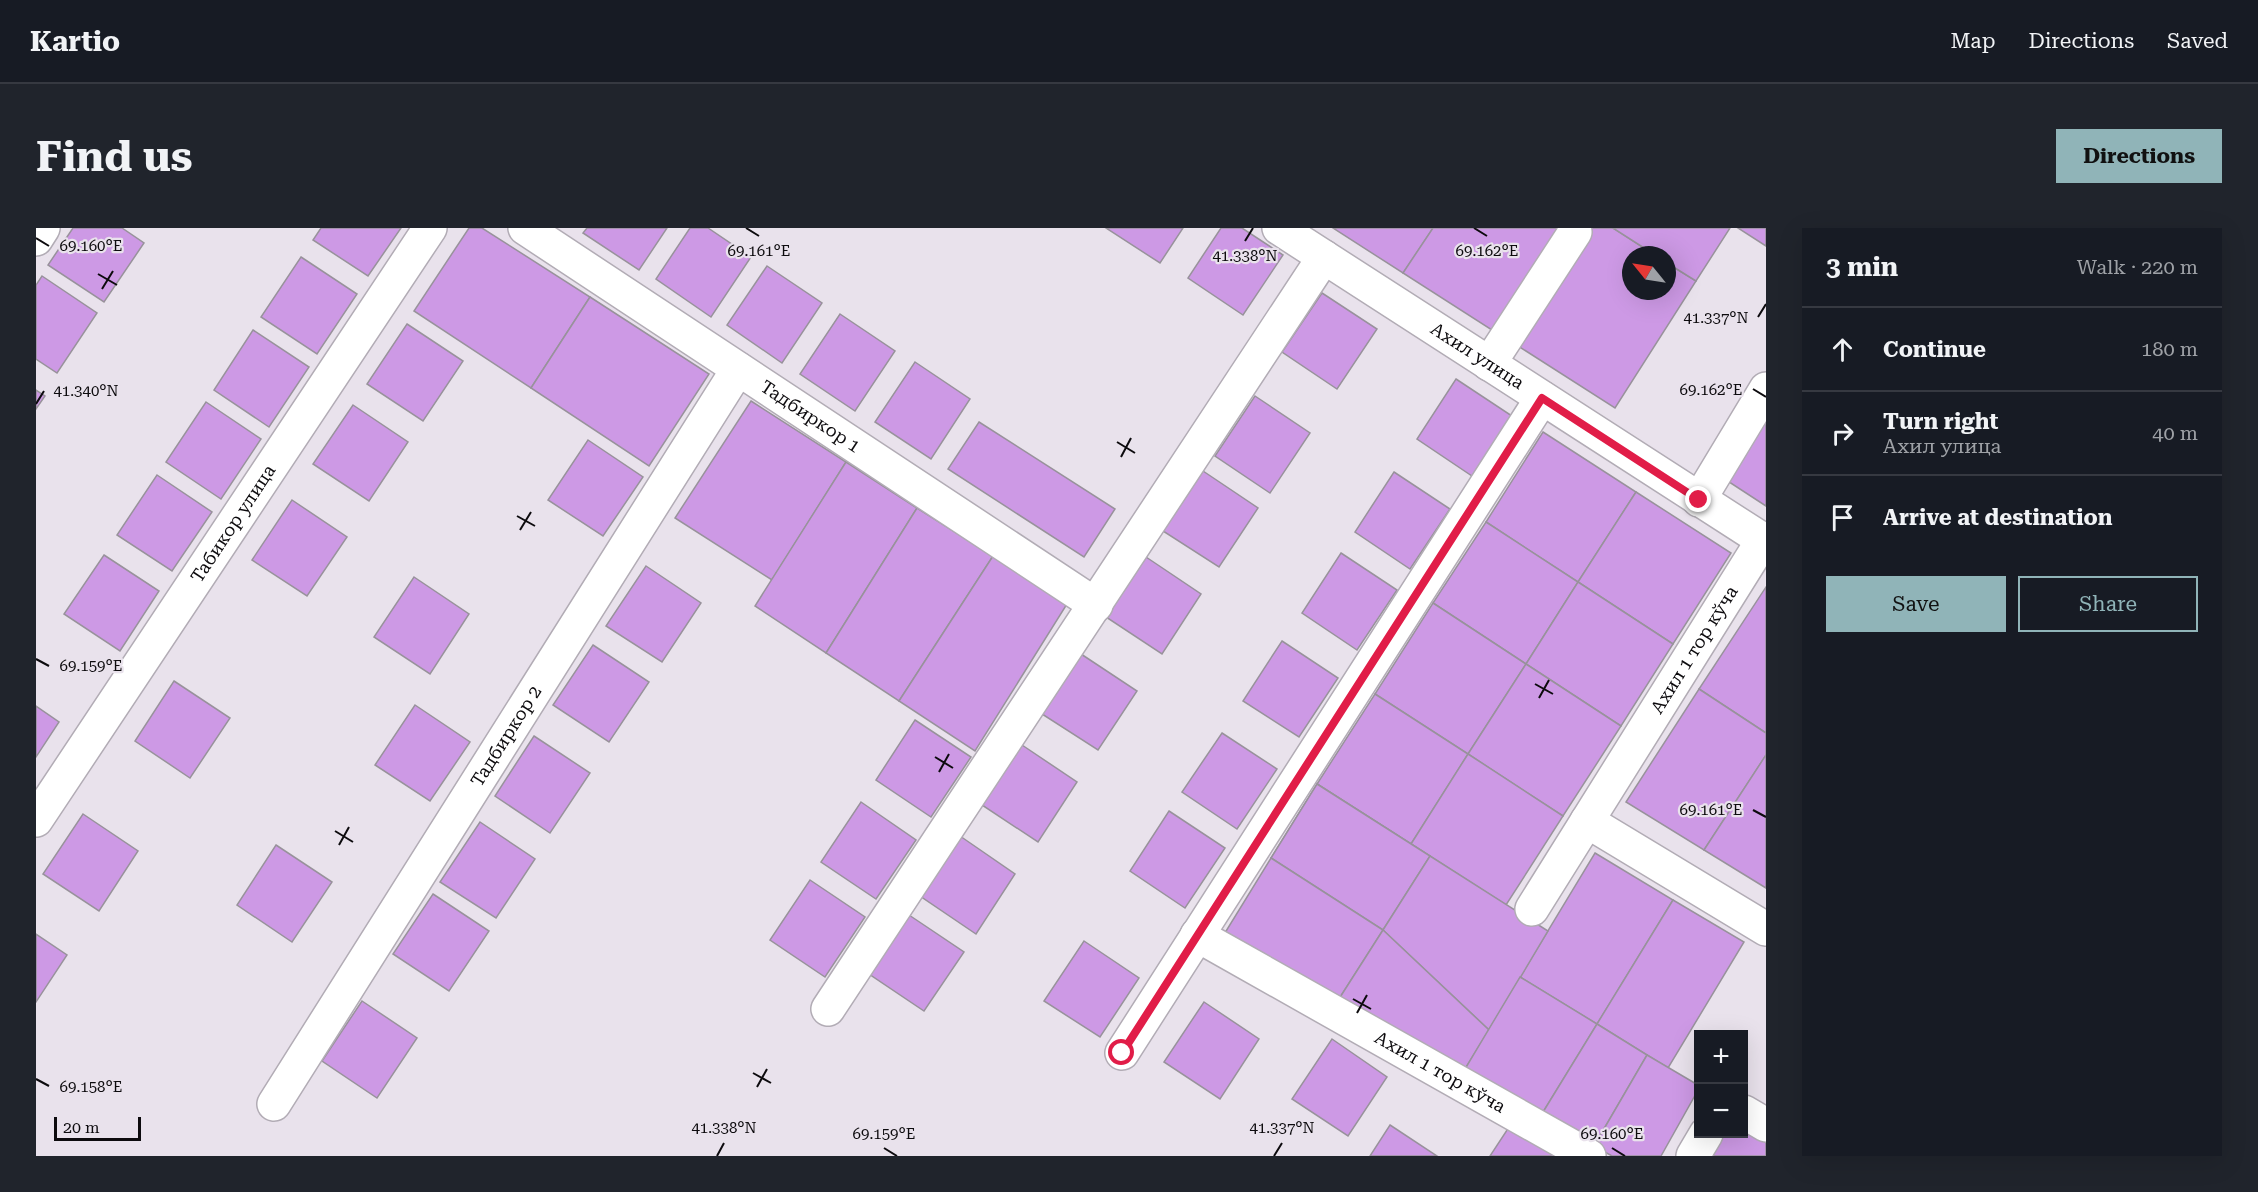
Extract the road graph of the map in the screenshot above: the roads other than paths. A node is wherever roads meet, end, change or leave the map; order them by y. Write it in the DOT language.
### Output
graph roads {
  1 [pos="43,228"];
  2 [pos="430,228"];
  3 [pos="525,228"];
  4 [pos="1287,230"];
  5 [pos="1575,232"];
  6 [pos="36,239"];
  7 [pos="1324,257"];
  8 [pos="1489,364"];
  9 [pos="738,369"];
  10 [pos="1766,389"];
  11 [pos="1542,398"];
  12 [pos="1699,500"];
  13 [pos="1764,541"];
  14 [pos="1096,605"];
  15 [pos="36,820"];
  16 [pos="1587,821"];
  17 [pos="1532,909"];
  18 [pos="1766,929"];
  19 [pos="1197,935"];
  20 [pos="828,1009"];
  21 [pos="1122,1053"];
  22 [pos="274,1104"];
  23 [pos="1748,1115"];
  24 [pos="1766,1125"];
  25 [pos="1704,1138"];
  26 [pos="1589,1156"];
  27 [pos="1693,1156"];
  1 -- 6 [label="street"];
  2 -- 15 [label="street, Табикор улица"];
  3 -- 9 [label="street, Тадбиркор 1"];
  4 -- 7 [label="street, Ахил улица"];
  5 -- 8 [label="street"];
  7 -- 8 [label="street, Ахил улица"];
  7 -- 14 [label="street"];
  8 -- 11 [label="street, Ахил улица"];
  9 -- 14 [label="street, Тадбиркор 1"];
  9 -- 22 [label="street, Тадбиркор 2"];
  10 -- 12 [label="street"];
  11 -- 12 [label="street, Ахил улица"];
  11 -- 19 [label="street"];
  12 -- 13 [label="street, Ахил улица"];
  13 -- 16 [label="street, Ахил 1 тор кўча"];
  14 -- 20 [label="street"];
  16 -- 17 [label="street, Ахил 1 тор кўча"];
  16 -- 18 [label="street"];
  19 -- 21 [label="street"];
  19 -- 26 [label="street, Ахил 1 тор кўча"];
  23 -- 24 [label="street"];
  25 -- 27 [label="street"];
}
